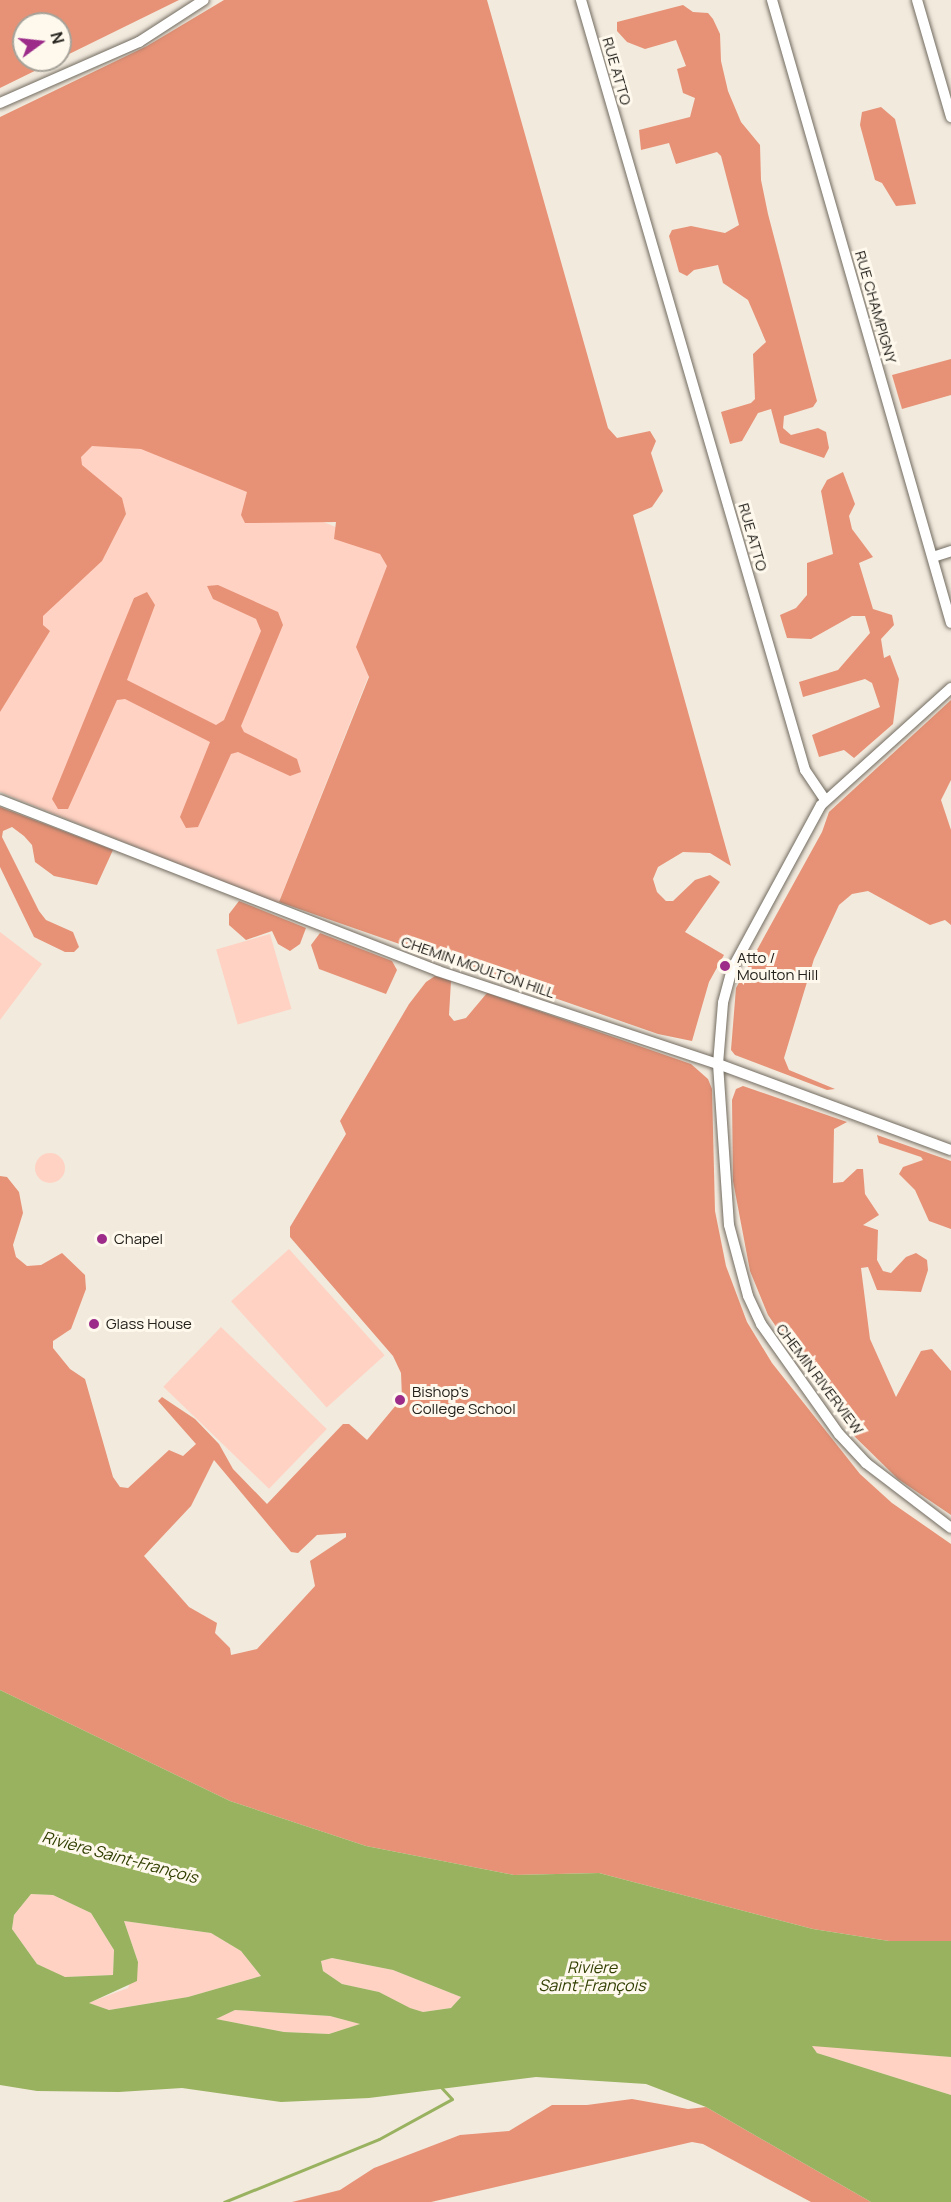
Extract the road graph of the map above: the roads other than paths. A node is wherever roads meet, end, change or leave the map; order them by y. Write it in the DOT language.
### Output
graph roads {
  1 [pos="204,0"];
  2 [pos="581,0"];
  3 [pos="772,0"];
  4 [pos="917,0"];
  5 [pos="0,103"];
  6 [pos="951,117"];
  7 [pos="951,551"];
  8 [pos="933,557"];
  9 [pos="951,623"];
  10 [pos="951,688"];
  11 [pos="825,800"];
  12 [pos="0,801"];
  13 [pos="718,1064"];
  14 [pos="951,1150"];
  15 [pos="951,1528"];
  1 -- 5 [label="street"];
  2 -- 11 [label="street, RUE ATTO"];
  3 -- 8 [label="street, RUE CHAMPIGNY"];
  4 -- 6 [label="street"];
  7 -- 8 [label="street"];
  8 -- 9 [label="street, RUE CHAMPIGNY"];
  10 -- 11 [label="street"];
  11 -- 13 [label="street"];
  12 -- 13 [label="street, CHEMIN MOULTON HILL"];
  13 -- 14 [label="street, CHEMIN MOULTON HILL"];
  13 -- 15 [label="street, CHEMIN RIVERVIEW"];
}
